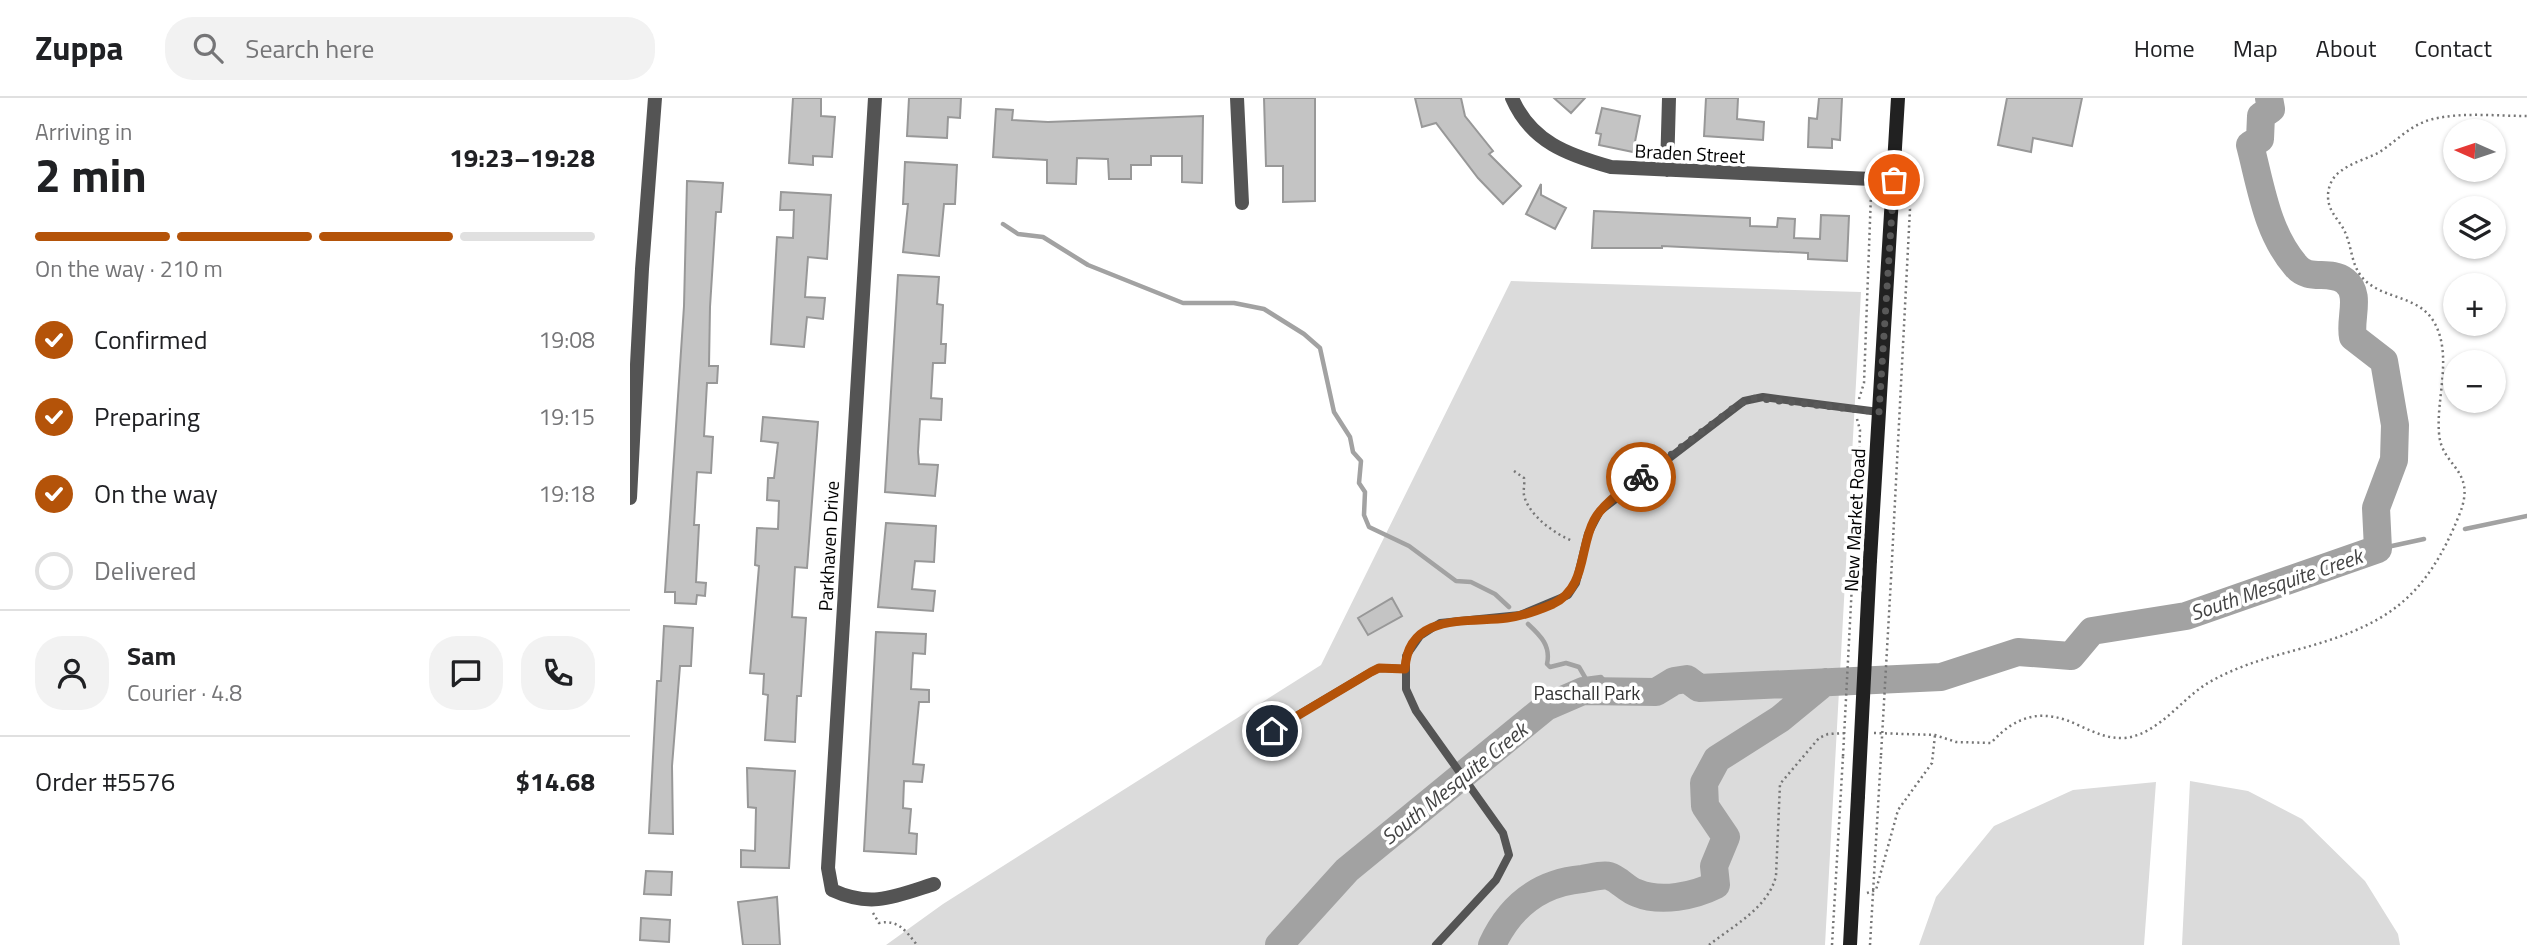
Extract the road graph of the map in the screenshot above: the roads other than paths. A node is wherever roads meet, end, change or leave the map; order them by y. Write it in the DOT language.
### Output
graph roads {
  1 [pos="655,98"];
  2 [pos="875,98"];
  3 [pos="1237,98"];
  4 [pos="1512,98"];
  5 [pos="1669,98"];
  6 [pos="1898,98"];
  7 [pos="1667,170"];
  8 [pos="1894,180"];
  9 [pos="1242,203"];
  10 [pos="1879,412"];
  11 [pos="630,498"];
  12 [pos="1405,669"];
  13 [pos="1272,731"];
  14 [pos="934,884"];
  15 [pos="1436,945"];
  16 [pos="1850,945"];
  1 -- 11 [label="street"];
  2 -- 14 [label="street, Parkhaven Drive"];
  3 -- 9 [label="street"];
  4 -- 7 [label="street, Braden Street"];
  5 -- 7 [label="street"];
  6 -- 8 [label="street, New Market Road"];
  7 -- 8 [label="street, Braden Street"];
  8 -- 10 [label="street, New Market Road"];
  10 -- 12 [label="lane"];
  10 -- 16 [label="street, New Market Road, bridge"];
  12 -- 13 [label="lane"];
  12 -- 15 [label="lane"];
}
